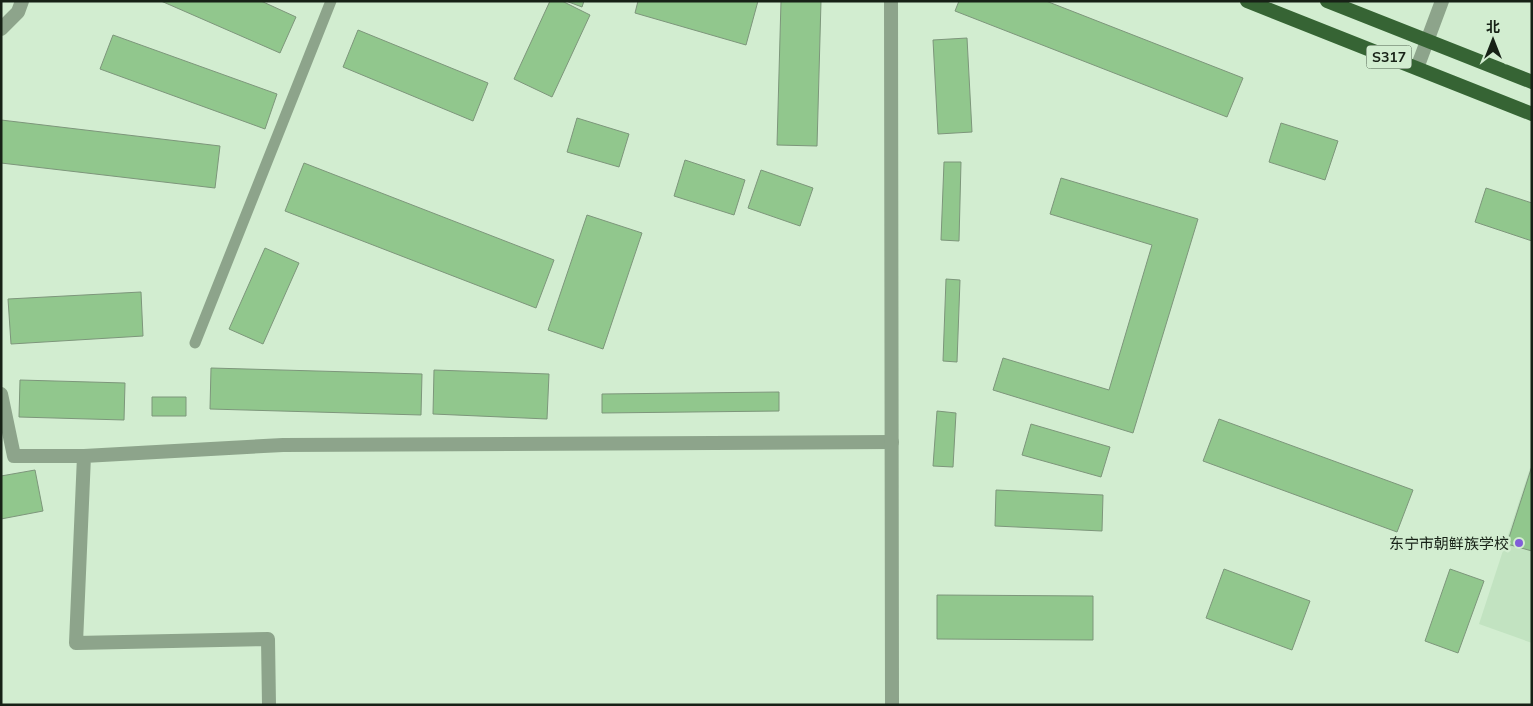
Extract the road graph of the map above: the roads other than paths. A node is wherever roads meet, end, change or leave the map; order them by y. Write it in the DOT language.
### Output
graph roads {
  1 [pos="22,1"];
  2 [pos="331,1"];
  3 [pos="891,1"];
  4 [pos="1247,1"];
  5 [pos="1327,1"];
  6 [pos="1442,1"];
  7 [pos="1,29"];
  8 [pos="1427,41"];
  9 [pos="1417,68"];
  10 [pos="1532,82"];
  11 [pos="1532,114"];
  12 [pos="195,343"];
  13 [pos="1,394"];
  14 [pos="892,442"];
  15 [pos="84,456"];
  16 [pos="269,705"];
  17 [pos="892,705"];
  1 -- 7 [label="street"];
  2 -- 12 [label="lane"];
  3 -- 14 [label="street"];
  4 -- 9 [label="highway, S317"];
  5 -- 8 [label="highway, S317"];
  6 -- 8 [label="street"];
  8 -- 9 [label="street"];
  8 -- 10 [label="highway, S317"];
  9 -- 11 [label="highway, S317"];
  13 -- 15 [label="street"];
  14 -- 15 [label="street"];
  14 -- 17 [label="street"];
  15 -- 16 [label="street"];
}
